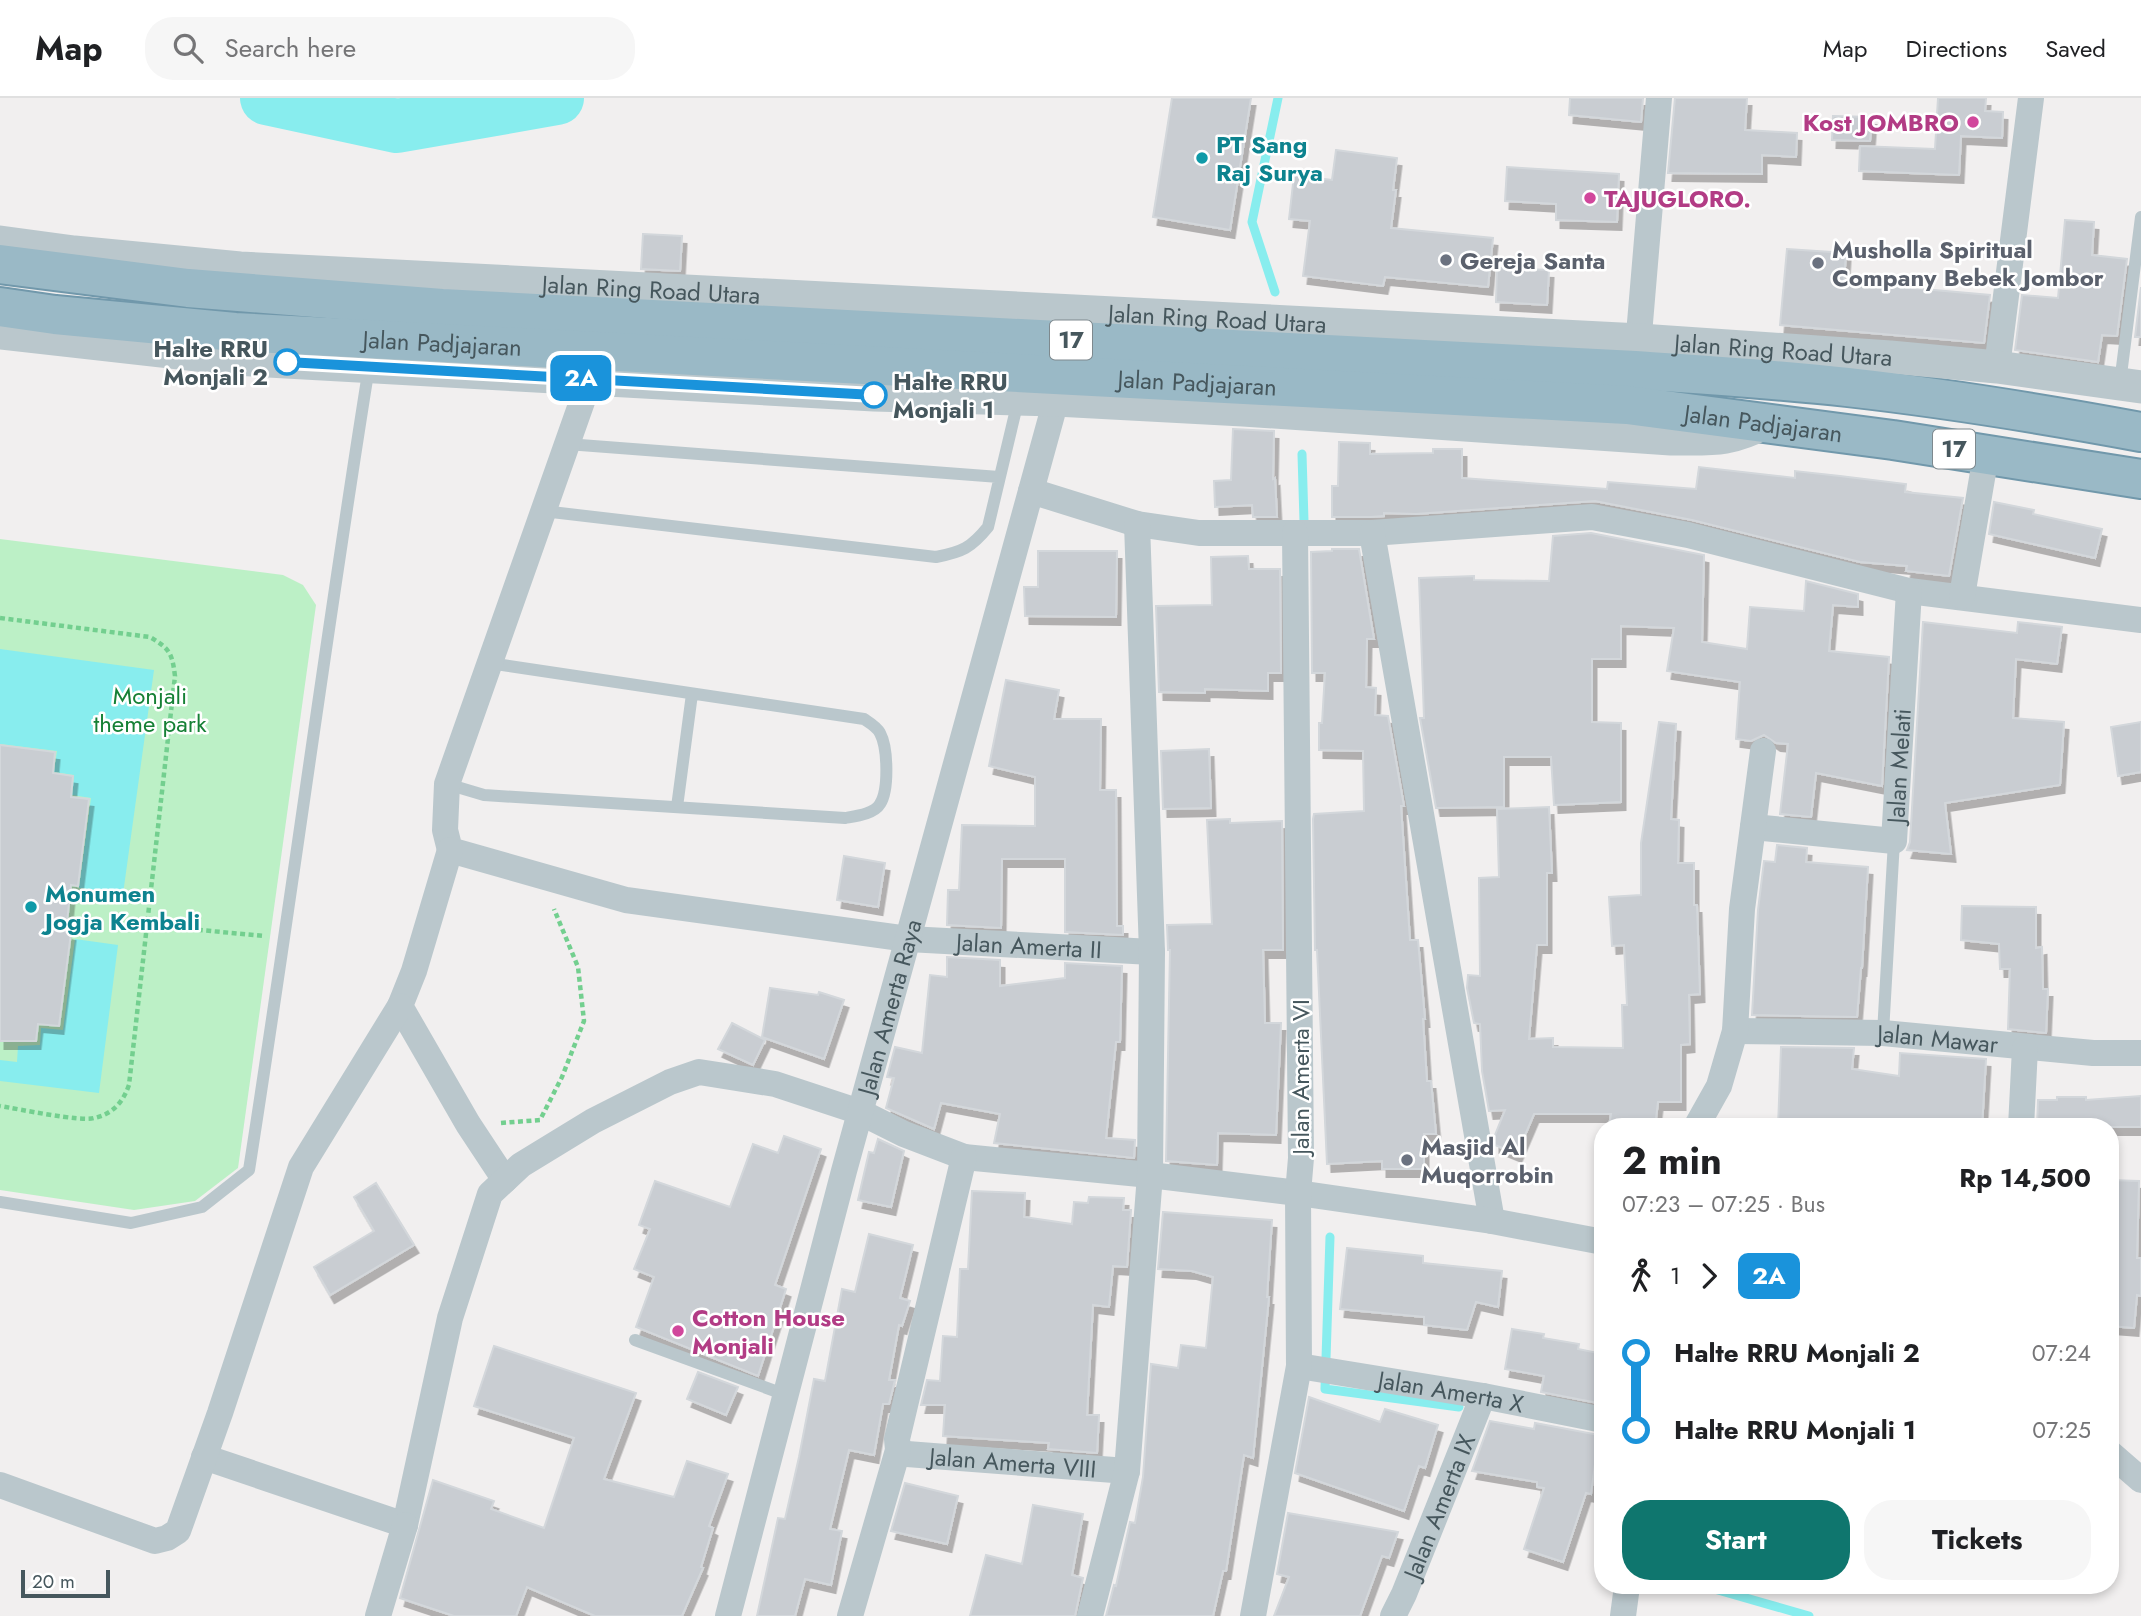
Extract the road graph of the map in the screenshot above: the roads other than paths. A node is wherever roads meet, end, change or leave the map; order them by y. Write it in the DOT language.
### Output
graph roads {
  1 [pos="1659,98"];
  2 [pos="2031,98"];
  3 [pos="2141,217"];
  4 [pos="0,242"];
  5 [pos="0,264"];
  6 [pos="443,293"];
  7 [pos="0,307"];
  8 [pos="0,333"];
  9 [pos="372,353"];
  10 [pos="1637,355"];
  11 [pos="1997,367"];
  12 [pos="590,379"];
  13 [pos="2131,386"];
  14 [pos="1018,400"];
  15 [pos="1056,400"];
  16 [pos="1766,422"];
  17 [pos="2141,432"];
  18 [pos="567,444"];
  19 [pos="1986,454"];
  20 [pos="999,477"];
  21 [pos="2141,479"];
  22 [pos="1031,491"];
  23 [pos="543,511"];
  24 [pos="1137,524"];
  25 [pos="1295,533"];
  26 [pos="1372,533"];
  27 [pos="1909,590"];
  28 [pos="1962,596"];
  29 [pos="2141,620"];
  30 [pos="489,663"];
  31 [pos="692,694"];
  32 [pos="1763,751"];
  33 [pos="447,784"];
  34 [pos="677,807"];
  35 [pos="1753,827"];
  36 [pos="1894,841"];
  37 [pos="450,850"];
  38 [pos="908,939"];
  39 [pos="1152,952"];
  40 [pos="400,1006"];
  41 [pos="1735,1031"];
  42 [pos="1883,1033"];
  43 [pos="2025,1048"];
  44 [pos="2141,1053"];
  45 [pos="860,1112"];
  46 [pos="1701,1118"];
  47 [pos="2021,1118"];
  48 [pos="964,1157"];
  49 [pos="1150,1175"];
  50 [pos="505,1180"];
  51 [pos="1298,1194"];
  52 [pos="0,1202"];
  53 [pos="1492,1221"];
  54 [pos="1594,1240"];
  55 [pos="635,1340"];
  56 [pos="1299,1366"];
  57 [pos="786,1395"];
  58 [pos="1483,1396"];
  59 [pos="1594,1418"];
  60 [pos="898,1450"];
  61 [pos="204,1457"];
  62 [pos="2119,1461"];
  63 [pos="1127,1471"];
  64 [pos="2141,1480"];
  65 [pos="0,1485"];
  66 [pos="405,1525"];
  67 [pos="1626,1594"];
  68 [pos="378,1616"];
  69 [pos="728,1616"];
  70 [pos="850,1616"];
  71 [pos="1090,1616"];
  72 [pos="1253,1616"];
  73 [pos="1393,1616"];
  74 [pos="1623,1616"];
  1 -- 10 [label="street"];
  2 -- 11 [label="street"];
  3 -- 13 [label="lane"];
  4 -- 6 [label="street"];
  5 -- 6 [label="highway, Jalan Padjajaran / 17"];
  6 -- 10 [label="highway, Jalan Padjajaran / 17"];
  7 -- 9 [label="highway, Jalan Padjajaran / 17"];
  8 -- 9 [label="street"];
  9 -- 12 [label="street"];
  9 -- 16 [label="highway, Jalan Padjajaran / 17"];
  9 -- 52 [label="lane"];
  10 -- 11 [label="street, Jalan Ring Road Utara"];
  10 -- 17 [label="highway, Jalan Padjajaran / 17"];
  11 -- 13 [label="street, Jalan Ring Road Utara"];
  12 -- 14 [label="street"];
  12 -- 18 [label="street"];
  14 -- 15 [label="street"];
  14 -- 20 [label="lane"];
  15 -- 16 [label="street"];
  15 -- 22 [label="street, Jalan Amerta Raya"];
  16 -- 19 [label="highway, Jalan Padjajaran / 17"];
  18 -- 20 [label="lane"];
  18 -- 23 [label="street"];
  19 -- 21 [label="highway, Jalan Padjajaran / 17"];
  19 -- 28 [label="street"];
  20 -- 23 [label="lane"];
  22 -- 24 [label="street"];
  22 -- 38 [label="street, Jalan Amerta Raya"];
  23 -- 30 [label="street"];
  24 -- 25 [label="street"];
  24 -- 39 [label="street"];
  25 -- 26 [label="street"];
  25 -- 51 [label="street, Jalan Amerta VI"];
  26 -- 27 [label="street"];
  26 -- 53 [label="street"];
  27 -- 28 [label="street"];
  27 -- 36 [label="street, Jalan Melati"];
  28 -- 29 [label="street"];
  30 -- 31 [label="lane"];
  30 -- 33 [label="street"];
  31 -- 34 [label="lane"];
  31 -- 34 [label="lane"];
  32 -- 35 [label="street"];
  33 -- 34 [label="lane"];
  33 -- 37 [label="street"];
  35 -- 36 [label="street, Jalan Melati"];
  35 -- 41 [label="street"];
  36 -- 42 [label="lane"];
  37 -- 38 [label="street, Jalan Amerta II"];
  37 -- 40 [label="street"];
  38 -- 39 [label="street, Jalan Amerta II"];
  38 -- 45 [label="street, Jalan Amerta Raya"];
  39 -- 49 [label="street"];
  40 -- 50 [label="street"];
  40 -- 61 [label="street"];
  41 -- 42 [label="street, Jalan Mawar"];
  41 -- 46 [label="street"];
  42 -- 43 [label="street, Jalan Mawar"];
  43 -- 44 [label="street, Jalan Mawar"];
  43 -- 47 [label="street"];
  45 -- 48 [label="street"];
  45 -- 50 [label="street"];
  45 -- 57 [label="street, Jalan Amerta Raya"];
  48 -- 49 [label="street"];
  48 -- 60 [label="street"];
  49 -- 51 [label="street"];
  49 -- 63 [label="street"];
  50 -- 66 [label="street"];
  51 -- 53 [label="street"];
  51 -- 56 [label="street, Jalan Amerta VI"];
  53 -- 54 [label="street"];
  55 -- 57 [label="lane"];
  56 -- 58 [label="street, Jalan Amerta X"];
  56 -- 72 [label="street, Jalan Amerta VI"];
  57 -- 69 [label="street, Jalan Amerta Raya"];
  58 -- 59 [label="street, Jalan Amerta X"];
  58 -- 73 [label="street, Jalan Amerta IX"];
  60 -- 63 [label="street, Jalan Amerta VIII"];
  60 -- 70 [label="street"];
  61 -- 65 [label="street"];
  61 -- 66 [label="street"];
  62 -- 64 [label="street"];
  63 -- 71 [label="street"];
  66 -- 68 [label="street"];
  67 -- 74 [label="street"];
}
